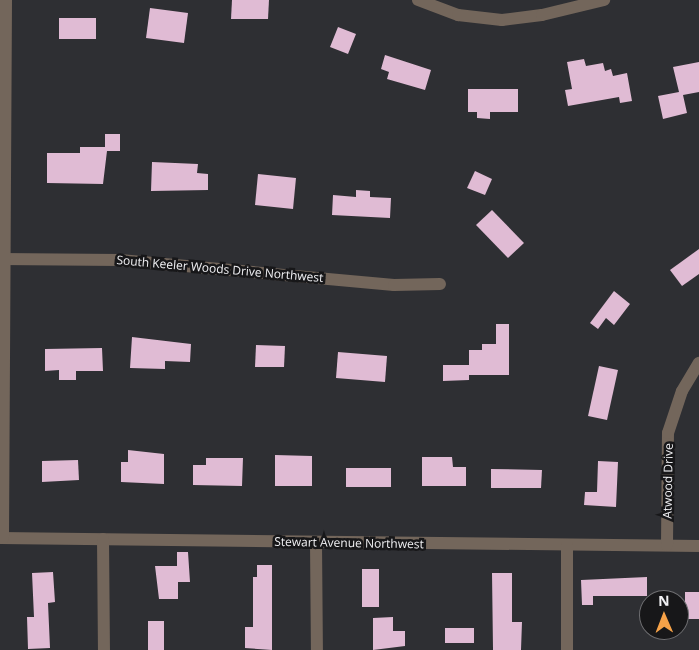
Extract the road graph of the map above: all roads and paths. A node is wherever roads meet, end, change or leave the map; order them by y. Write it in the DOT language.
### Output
graph roads {
  1 [pos="6,0"];
  2 [pos="418,0"];
  3 [pos="604,0"];
  4 [pos="2,259"];
  5 [pos="440,284"];
  6 [pos="699,363"];
  7 [pos="1,538"];
  8 [pos="103,540"];
  9 [pos="316,543"];
  10 [pos="567,544"];
  11 [pos="667,545"];
  12 [pos="699,546"];
  13 [pos="104,650"];
  14 [pos="317,650"];
  15 [pos="567,650"];
  1 -- 4 [label="street"];
  2 -- 3 [label="street"];
  4 -- 5 [label="street, South Keeler Woods Drive Northwest"];
  4 -- 7 [label="street"];
  6 -- 11 [label="street, Atwood Drive"];
  7 -- 8 [label="street, Stewart Avenue Northwest"];
  8 -- 9 [label="street, Stewart Avenue Northwest"];
  8 -- 13 [label="street"];
  9 -- 10 [label="street, Stewart Avenue Northwest"];
  9 -- 14 [label="street"];
  10 -- 11 [label="street, Stewart Avenue Northwest"];
  10 -- 15 [label="street"];
  11 -- 12 [label="street, Stewart Avenue Northwest"];
}
